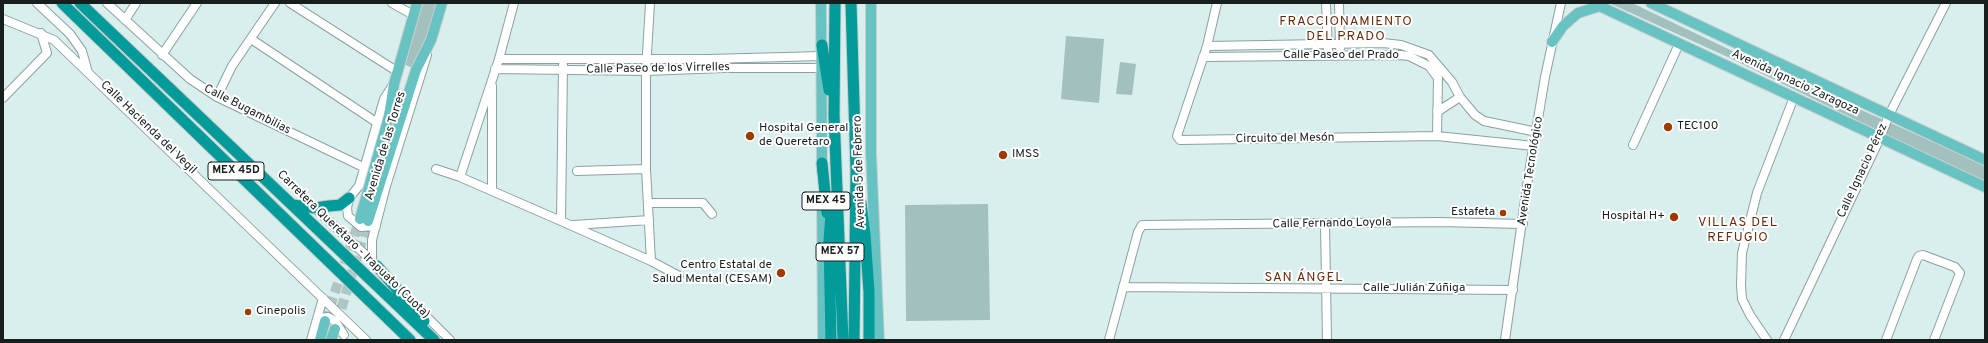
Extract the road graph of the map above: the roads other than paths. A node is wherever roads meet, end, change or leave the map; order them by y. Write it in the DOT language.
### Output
graph roads {
  1 [pos="37,3"];
  2 [pos="62,3"];
  3 [pos="107,3"];
  4 [pos="136,3"];
  5 [pos="197,3"];
  6 [pos="275,3"];
  7 [pos="290,3"];
  8 [pos="392,3"];
  9 [pos="417,3"];
  10 [pos="442,3"];
  11 [pos="514,3"];
  12 [pos="650,3"];
  13 [pos="822,3"];
  14 [pos="828,3"];
  15 [pos="835,3"];
  16 [pos="851,3"];
  17 [pos="871,3"];
  18 [pos="1217,3"];
  19 [pos="1326,3"];
  20 [pos="1339,3"];
  21 [pos="1561,3"];
  22 [pos="1651,3"];
  23 [pos="1946,3"];
  24 [pos="1596,4"];
  25 [pos="83,5"];
  26 [pos="413,15"];
  27 [pos="3,19"];
  28 [pos="124,20"];
  29 [pos="41,33"];
  30 [pos="251,39"];
  31 [pos="1552,42"];
  32 [pos="1340,44"];
  33 [pos="1679,44"];
  34 [pos="1328,45"];
  35 [pos="1206,46"];
  36 [pos="822,50"];
  37 [pos="162,55"];
  38 [pos="1339,55"];
  39 [pos="1329,56"];
  40 [pos="1203,57"];
  41 [pos="499,59"];
  42 [pos="563,59"];
  43 [pos="646,59"];
  44 [pos="822,68"];
  45 [pos="563,69"];
  46 [pos="87,70"];
  47 [pos="495,70"];
  48 [pos="646,71"];
  49 [pos="398,72"];
  50 [pos="492,78"];
  51 [pos="394,84"];
  52 [pos="4,95"];
  53 [pos="217,97"];
  54 [pos="1460,97"];
  55 [pos="1794,98"];
  56 [pos="1437,112"];
  57 [pos="834,115"];
  58 [pos="1889,115"];
  59 [pos="376,122"];
  60 [pos="1537,132"];
  61 [pos="1437,136"];
  62 [pos="1880,138"];
  63 [pos="1633,145"];
  64 [pos="1534,146"];
  65 [pos="1985,160"];
  66 [pos="822,163"];
  67 [pos="836,164"];
  68 [pos="363,167"];
  69 [pos="436,169"];
  70 [pos="646,169"];
  71 [pos="577,171"];
  72 [pos="856,171"];
  73 [pos="460,177"];
  74 [pos="1985,187"];
  75 [pos="492,191"];
  76 [pos="349,198"];
  77 [pos="648,203"];
  78 [pos="293,205"];
  79 [pos="315,208"];
  80 [pos="712,214"];
  81 [pos="561,220"];
  82 [pos="649,220"];
  83 [pos="368,222"];
  84 [pos="1325,224"];
  85 [pos="1523,224"];
  86 [pos="572,226"];
  87 [pos="829,240"];
  88 [pos="650,261"];
  89 [pos="374,263"];
  90 [pos="678,276"];
  91 [pos="1123,287"];
  92 [pos="1326,289"];
  93 [pos="1513,290"];
  94 [pos="323,298"];
  95 [pos="386,315"];
  96 [pos="321,320"];
  97 [pos="346,320"];
  98 [pos="335,329"];
  99 [pos="343,337"];
  100 [pos="311,340"];
  101 [pos="320,340"];
  102 [pos="330,340"];
  103 [pos="366,340"];
  104 [pos="405,340"];
  105 [pos="410,340"];
  106 [pos="434,340"];
  107 [pos="440,340"];
  108 [pos="450,340"];
  109 [pos="823,340"];
  110 [pos="831,340"];
  111 [pos="843,340"];
  112 [pos="854,340"];
  113 [pos="869,340"];
  114 [pos="879,340"];
  115 [pos="1109,340"];
  116 [pos="1327,340"];
  117 [pos="1505,340"];
  118 [pos="1767,340"];
  119 [pos="1784,340"];
  120 [pos="1886,340"];
  121 [pos="1934,340"];
  1 -- 46 [label="street"];
  2 -- 95 [label="highway, MEX 45D"];
  3 -- 28 [label="street, Calle Bugambilias"];
  4 -- 28 [label="street"];
  5 -- 37 [label="street"];
  6 -- 30 [label="street"];
  7 -- 49 [label="street"];
  8 -- 26 [label="street"];
  9 -- 26 [label="main road, Avenida de las Torres"];
  10 -- 83 [label="main road, Avenida de las Torres"];
  11 -- 41 [label="street"];
  12 -- 43 [label="street"];
  13 -- 36 [label="main road"];
  14 -- 57 [label="highway"];
  15 -- 57 [label="highway, Avenida 5 de Febrero / MEX 57"];
  16 -- 72 [label="highway, Avenida 5 de Febrero / MEX 57"];
  17 -- 114 [label="main road, Avenida 5 de Febrero"];
  18 -- 35 [label="street, Circuito del Mesón"];
  19 -- 34 [label="street"];
  20 -- 32 [label="street"];
  21 -- 31 [label="street, Avenida Tecnológico"];
  22 -- 58 [label="main road, Avenida Ignacio Zaragoza"];
  23 -- 58 [label="street, Calle Ignacio Pérez"];
  24 -- 31 [label="main road"];
  24 -- 33 [label="main road, Avenida Ignacio Zaragoza"];
  25 -- 78 [label="highway, Carretera Querétaro - Irapuato (Cuota) / MEX 45D"];
  26 -- 49 [label="main road, Avenida de las Torres"];
  27 -- 29 [label="street, Calle Hacienda del Vegil"];
  28 -- 37 [label="street, Calle Bugambilias"];
  29 -- 46 [label="street, Calle Hacienda del Vegil"];
  29 -- 52 [label="street"];
  30 -- 53 [label="street"];
  30 -- 59 [label="street"];
  31 -- 60 [label="street, Avenida Tecnológico"];
  32 -- 34 [label="street, Calle Paseo del Prado"];
  32 -- 38 [label="street"];
  32 -- 54 [label="street, Calle Paseo del Prado"];
  33 -- 55 [label="main road, Avenida Ignacio Zaragoza"];
  33 -- 63 [label="street"];
  34 -- 35 [label="street, Calle Paseo del Prado"];
  34 -- 39 [label="street"];
  35 -- 40 [label="street, Circuito del Mesón"];
  36 -- 43 [label="street, Calle Paseo de los Virrelles"];
  36 -- 44 [label="main road"];
  36 -- 57 [label="highway, MEX 57"];
  37 -- 53 [label="street, Calle Bugambilias"];
  38 -- 39 [label="street, Calle Paseo del Prado"];
  38 -- 56 [label="street, Calle Paseo del Prado"];
  39 -- 40 [label="street, Calle Paseo del Prado"];
  40 -- 61 [label="street, Circuito del Mesón"];
  41 -- 42 [label="street, Calle Paseo de los Virrelles"];
  41 -- 47 [label="street"];
  42 -- 43 [label="street, Calle Paseo de los Virrelles"];
  42 -- 45 [label="street"];
  43 -- 48 [label="street"];
  44 -- 48 [label="street, Calle Paseo de los Virrelles"];
  44 -- 66 [label="main road"];
  45 -- 47 [label="street, Calle Paseo de los Virrelles"];
  45 -- 48 [label="street, Calle Paseo de los Virrelles"];
  45 -- 81 [label="street"];
  46 -- 94 [label="street, Calle Hacienda del Vegil"];
  47 -- 50 [label="street"];
  48 -- 70 [label="street"];
  49 -- 51 [label="main road, Avenida de las Torres"];
  50 -- 73 [label="street"];
  50 -- 75 [label="street"];
  51 -- 59 [label="street"];
  51 -- 83 [label="main road, Avenida de las Torres"];
  53 -- 68 [label="street, Calle Bugambilias"];
  54 -- 56 [label="street"];
  54 -- 60 [label="street, Calle Paseo del Prado"];
  55 -- 62 [label="main road, Avenida Ignacio Zaragoza"];
  55 -- 118 [label="street"];
  56 -- 61 [label="street, Calle Paseo del Prado"];
  57 -- 67 [label="highway, Avenida 5 de Febrero / MEX 57"];
  58 -- 62 [label="street, Calle Ignacio Pérez"];
  58 -- 65 [label="main road, Avenida Ignacio Zaragoza"];
  59 -- 68 [label="street"];
  60 -- 64 [label="street, Avenida Tecnológico"];
  61 -- 64 [label="street, Circuito del Mesón"];
  62 -- 74 [label="main road, Avenida Ignacio Zaragoza"];
  62 -- 119 [label="street, Calle Ignacio Pérez"];
  64 -- 85 [label="street, Avenida Tecnológico"];
  66 -- 87 [label="highway, MEX 45"];
  66 -- 109 [label="main road"];
  67 -- 87 [label="highway, MEX 45"];
  67 -- 111 [label="highway, Avenida 5 de Febrero / MEX 57"];
  68 -- 76 [label="street"];
  69 -- 73 [label="street"];
  70 -- 71 [label="street"];
  70 -- 77 [label="street"];
  72 -- 112 [label="highway, Avenida 5 de Febrero / MEX 57"];
  72 -- 113 [label="highway, MEX 45"];
  73 -- 75 [label="street"];
  75 -- 81 [label="street"];
  76 -- 79 [label="highway"];
  76 -- 83 [label="street"];
  77 -- 80 [label="street"];
  77 -- 82 [label="street"];
  78 -- 79 [label="highway"];
  78 -- 106 [label="highway, Carretera Querétaro - Irapuato (Cuota) / MEX 45D"];
  79 -- 89 [label="street"];
  81 -- 86 [label="street"];
  82 -- 86 [label="street"];
  82 -- 88 [label="street"];
  83 -- 89 [label="street, Avenida de las Torres"];
  84 -- 85 [label="street, Calle Fernando Loyola"];
  84 -- 91 [label="street, Calle Fernando Loyola"];
  84 -- 92 [label="street"];
  85 -- 93 [label="street, Avenida Tecnológico"];
  86 -- 88 [label="street"];
  87 -- 110 [label="highway, MEX 45"];
  88 -- 90 [label="street"];
  89 -- 107 [label="highway"];
  89 -- 108 [label="street"];
  91 -- 92 [label="street, Calle Julián Zúñiga"];
  91 -- 115 [label="street"];
  92 -- 93 [label="street, Calle Julián Zúñiga"];
  92 -- 116 [label="street"];
  93 -- 117 [label="street, Avenida Tecnológico"];
  94 -- 96 [label="street"];
  94 -- 97 [label="street, Calle Hacienda del Vegil"];
  95 -- 104 [label="highway"];
  95 -- 105 [label="highway, MEX 45D"];
  96 -- 99 [label="street"];
  96 -- 100 [label="street"];
  96 -- 101 [label="main road"];
  97 -- 99 [label="street"];
  97 -- 103 [label="street, Calle Hacienda del Vegil"];
  98 -- 102 [label="main road"];
  120 -- 121 [label="street"];
}
